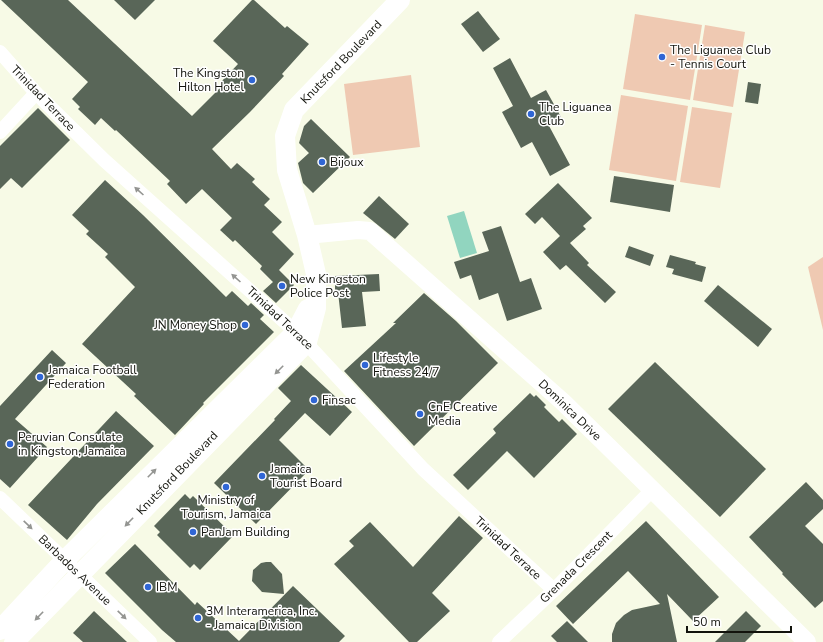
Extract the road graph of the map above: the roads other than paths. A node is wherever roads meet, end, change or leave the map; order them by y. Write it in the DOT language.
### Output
graph roads {
  1 [pos="400,0"];
  2 [pos="0,52"];
  3 [pos="36,93"];
  4 [pos="0,132"];
  5 [pos="307,235"];
  6 [pos="302,337"];
  7 [pos="652,490"];
  8 [pos="0,498"];
  9 [pos="72,567"];
  10 [pos="554,590"];
  11 [pos="0,630"];
  12 [pos="14,642"];
  13 [pos="150,642"];
  14 [pos="499,642"];
  15 [pos="807,642"];
  1 -- 5 [label="main road, Knutsford Boulevard"];
  2 -- 3 [label="street, Trinidad Terrace"];
  3 -- 4 [label="street"];
  6 -- 3 [label="street, Trinidad Terrace, one-way"];
  5 -- 6 [label="main road, Knutsford Boulevard"];
  5 -- 7 [label="street, Dominica Drive"];
  6 -- 9 [label="main road, Knutsford Boulevard"];
  6 -- 10 [label="street, Trinidad Terrace"];
  7 -- 10 [label="street, Grenada Crescent"];
  7 -- 15 [label="street, Dominica Drive"];
  8 -- 9 [label="street, Barbados Avenue, one-way"];
  9 -- 11 [label="main road, Knutsford Boulevard"];
  9 -- 12 [label="main road, Knutsford Boulevard, one-way"];
  9 -- 13 [label="street, Barbados Avenue, one-way"];
  10 -- 14 [label="street, Grenada Crescent"];
}
